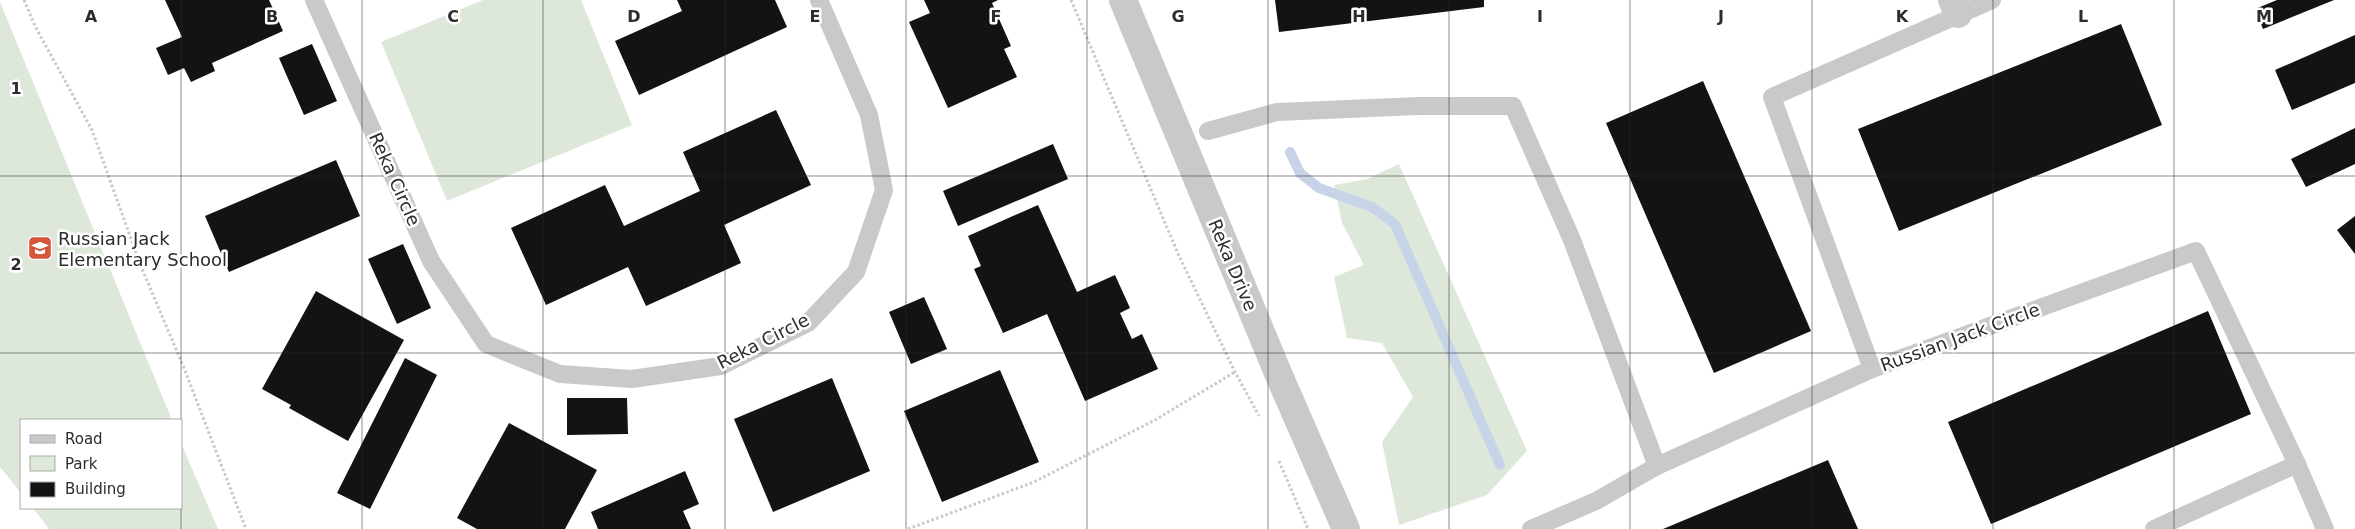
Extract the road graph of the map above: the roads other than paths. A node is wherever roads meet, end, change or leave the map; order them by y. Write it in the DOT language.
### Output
graph roads {
  1 [pos="314,0"];
  2 [pos="819,0"];
  3 [pos="1123,0"];
  4 [pos="1992,0"];
  5 [pos="1955,7"];
  6 [pos="1208,131"];
  7 [pos="1872,369"];
  8 [pos="2297,464"];
  9 [pos="1657,466"];
  10 [pos="1346,529"];
  11 [pos="1530,529"];
  12 [pos="2154,529"];
  13 [pos="2325,529"];
  1 -- 2 [label="lane, Reka Circle"];
  3 -- 10 [label="street, Reka Drive"];
  4 -- 5 [label="lane"];
  5 -- 7 [label="lane, Russian Jack Circle"];
  6 -- 9 [label="lane"];
  7 -- 8 [label="lane, Russian Jack Circle"];
  7 -- 9 [label="lane"];
  8 -- 12 [label="lane"];
  8 -- 13 [label="lane, Russian Jack Circle"];
  9 -- 11 [label="lane"];
}
